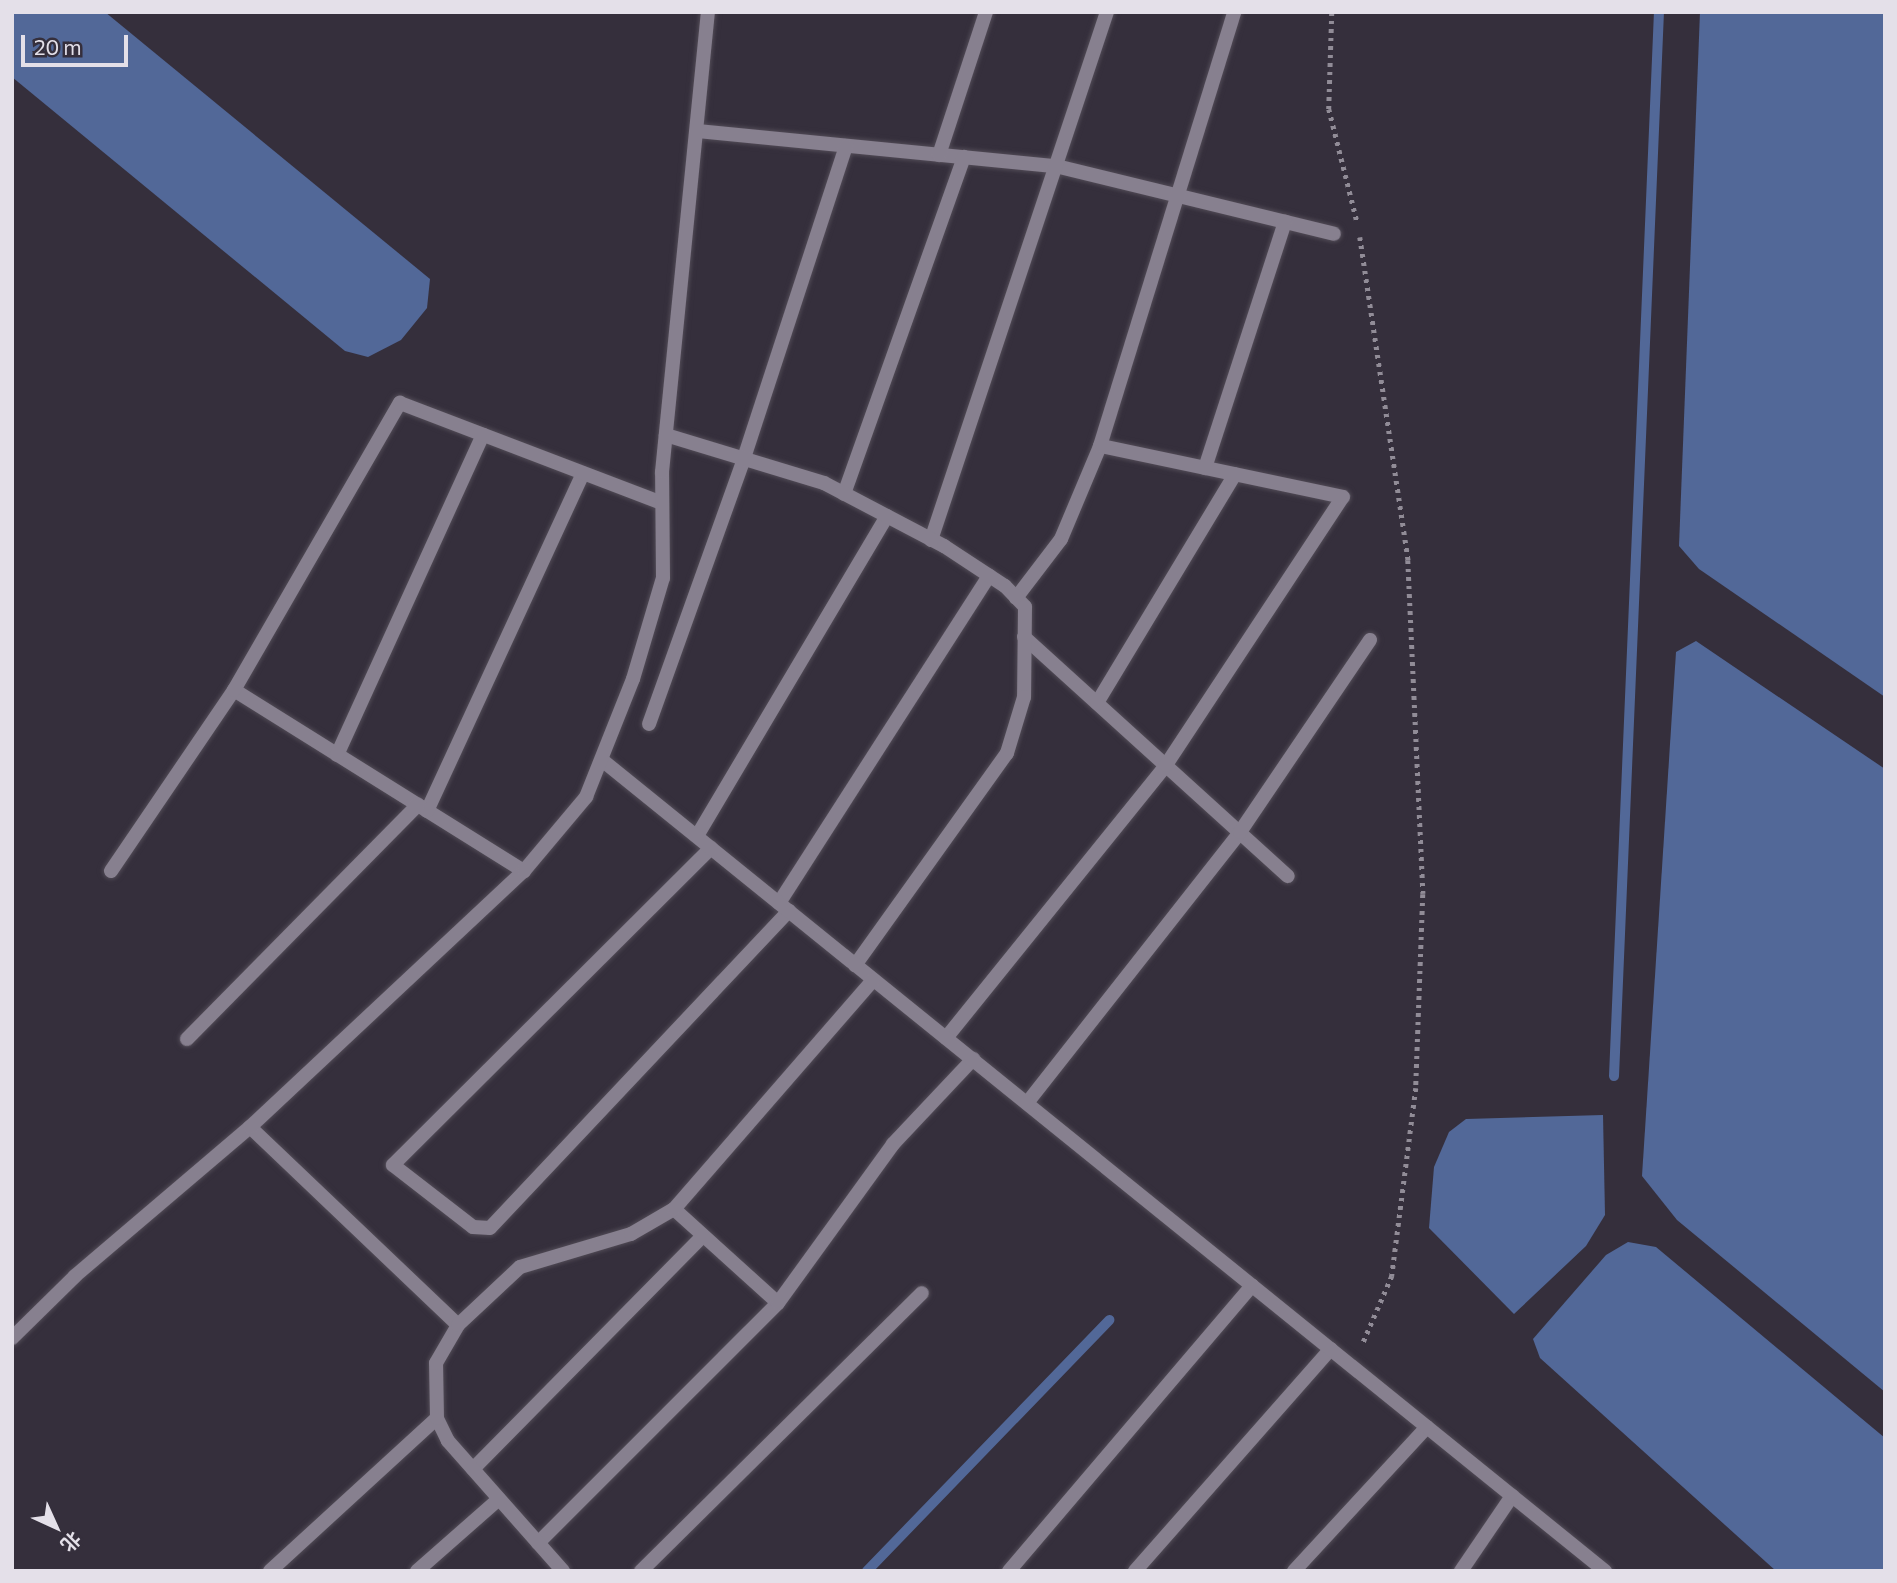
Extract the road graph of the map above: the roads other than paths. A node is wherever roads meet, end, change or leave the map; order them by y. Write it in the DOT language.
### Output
graph roads {
  1 [pos="708,12"];
  2 [pos="986,12"];
  3 [pos="1107,12"];
  4 [pos="1234,12"];
  5 [pos="697,131"];
  6 [pos="846,146"];
  7 [pos="939,155"];
  8 [pos="964,157"];
  9 [pos="1056,166"];
  10 [pos="1178,194"];
  11 [pos="1285,222"];
  12 [pos="1334,234"];
  13 [pos="482,435"];
  14 [pos="666,435"];
  15 [pos="1100,446"];
  16 [pos="744,458"];
  17 [pos="1205,468"];
  18 [pos="583,473"];
  19 [pos="1235,474"];
  20 [pos="844,494"];
  21 [pos="662,503"];
  22 [pos="887,516"];
  23 [pos="931,540"];
  24 [pos="989,576"];
  25 [pos="1016,598"];
  26 [pos="1024,637"];
  27 [pos="1370,640"];
  28 [pos="234,690"];
  29 [pos="1097,703"];
  30 [pos="649,724"];
  31 [pos="337,755"];
  32 [pos="602,760"];
  33 [pos="1166,765"];
  34 [pos="423,808"];
  35 [pos="1240,832"];
  36 [pos="697,836"];
  37 [pos="711,848"];
  38 [pos="111,871"];
  39 [pos="524,871"];
  40 [pos="1288,876"];
  41 [pos="784,907"];
  42 [pos="855,965"];
  43 [pos="873,979"];
  44 [pos="946,1038"];
  45 [pos="187,1039"];
  46 [pos="973,1059"];
  47 [pos="1027,1103"];
  48 [pos="250,1127"];
  49 [pos="674,1209"];
  50 [pos="703,1236"];
  51 [pos="1252,1285"];
  52 [pos="922,1293"];
  53 [pos="778,1303"];
  54 [pos="458,1325"];
  55 [pos="12,1338"];
  56 [pos="1331,1349"];
  57 [pos="437,1418"];
  58 [pos="1427,1427"];
  59 [pos="473,1469"];
  60 [pos="1512,1496"];
  61 [pos="499,1499"];
  62 [pos="538,1543"];
  63 [pos="1601,1570"];
  64 [pos="270,1571"];
  65 [pos="417,1571"];
  66 [pos="563,1571"];
  67 [pos="641,1571"];
  68 [pos="1009,1571"];
  69 [pos="1135,1571"];
  70 [pos="1294,1571"];
  71 [pos="1461,1571"];
  1 -- 5 [label="street"];
  2 -- 7 [label="street"];
  3 -- 9 [label="street"];
  4 -- 10 [label="street"];
  5 -- 6 [label="street"];
  5 -- 14 [label="street"];
  6 -- 7 [label="street"];
  6 -- 16 [label="street"];
  7 -- 8 [label="street"];
  8 -- 9 [label="street"];
  8 -- 20 [label="street"];
  9 -- 10 [label="street"];
  9 -- 23 [label="street"];
  10 -- 11 [label="street"];
  10 -- 15 [label="street"];
  11 -- 12 [label="street"];
  11 -- 17 [label="street"];
  13 -- 18 [label="street"];
  13 -- 28 [label="street"];
  13 -- 31 [label="street"];
  14 -- 16 [label="street"];
  14 -- 21 [label="street"];
  15 -- 17 [label="street"];
  15 -- 25 [label="street"];
  16 -- 20 [label="street"];
  16 -- 30 [label="street"];
  17 -- 19 [label="street"];
  18 -- 21 [label="street"];
  18 -- 34 [label="street"];
  19 -- 29 [label="street"];
  19 -- 33 [label="street"];
  20 -- 22 [label="street"];
  21 -- 32 [label="street"];
  22 -- 23 [label="street"];
  22 -- 36 [label="street"];
  23 -- 24 [label="street"];
  24 -- 25 [label="street"];
  24 -- 41 [label="street"];
  25 -- 26 [label="street"];
  26 -- 29 [label="street"];
  26 -- 42 [label="street"];
  27 -- 35 [label="street"];
  28 -- 31 [label="street"];
  28 -- 38 [label="street"];
  29 -- 33 [label="street"];
  31 -- 34 [label="street"];
  32 -- 36 [label="street"];
  32 -- 39 [label="street"];
  33 -- 35 [label="street"];
  33 -- 44 [label="street"];
  34 -- 39 [label="street"];
  34 -- 45 [label="street"];
  35 -- 40 [label="street"];
  35 -- 47 [label="street"];
  36 -- 37 [label="street"];
  37 -- 41 [label="street"];
  37 -- 41 [label="street"];
  39 -- 48 [label="street"];
  41 -- 42 [label="street"];
  42 -- 43 [label="street"];
  43 -- 44 [label="street"];
  43 -- 49 [label="street"];
  44 -- 46 [label="street"];
  46 -- 47 [label="street"];
  46 -- 53 [label="street"];
  47 -- 51 [label="street"];
  48 -- 54 [label="street"];
  48 -- 55 [label="street"];
  49 -- 50 [label="street"];
  49 -- 54 [label="street"];
  50 -- 53 [label="street"];
  50 -- 59 [label="street"];
  51 -- 56 [label="street"];
  51 -- 68 [label="street"];
  52 -- 67 [label="street"];
  53 -- 62 [label="street"];
  54 -- 57 [label="street"];
  56 -- 58 [label="street"];
  56 -- 69 [label="street"];
  57 -- 59 [label="street"];
  57 -- 64 [label="street"];
  58 -- 60 [label="street"];
  58 -- 70 [label="street"];
  59 -- 61 [label="street"];
  60 -- 63 [label="street"];
  60 -- 71 [label="street"];
  61 -- 62 [label="street"];
  61 -- 65 [label="street"];
  62 -- 66 [label="street"];
}
